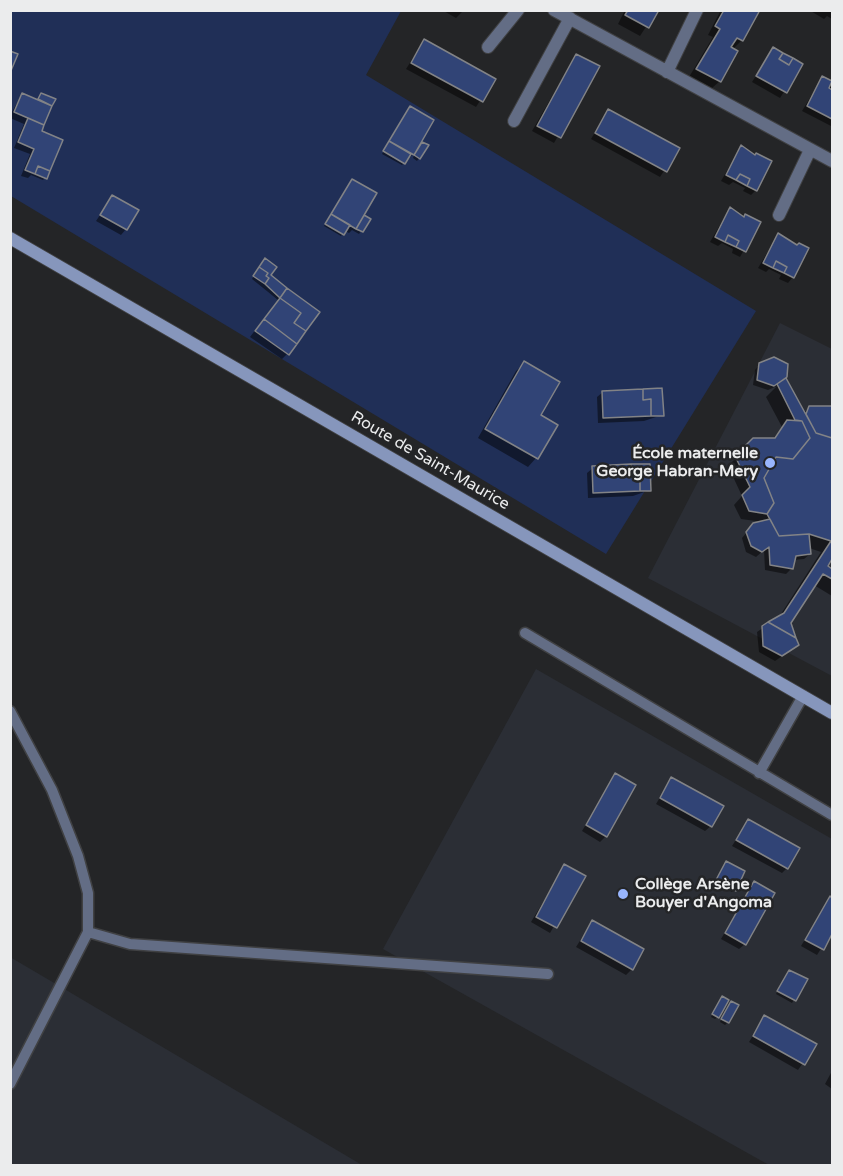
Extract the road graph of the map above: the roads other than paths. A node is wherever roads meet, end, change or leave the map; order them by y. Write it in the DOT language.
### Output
graph roads {
  1 [pos="518,10"];
  2 [pos="554,10"];
  3 [pos="697,10"];
  4 [pos="570,18"];
  5 [pos="488,47"];
  6 [pos="667,72"];
  7 [pos="514,121"];
  8 [pos="810,150"];
  9 [pos="832,161"];
  10 [pos="779,215"];
  11 [pos="10,238"];
  12 [pos="525,633"];
  13 [pos="803,696"];
  14 [pos="10,711"];
  15 [pos="832,713"];
  16 [pos="759,773"];
  17 [pos="832,814"];
  18 [pos="88,932"];
  19 [pos="548,974"];
  20 [pos="10,1084"];
  1 -- 5 [label="street"];
  2 -- 4 [label="street"];
  3 -- 6 [label="street"];
  4 -- 6 [label="street"];
  4 -- 7 [label="street"];
  6 -- 8 [label="street"];
  8 -- 9 [label="street"];
  8 -- 10 [label="street"];
  11 -- 13 [label="street, Route de Saint-Maurice"];
  12 -- 16 [label="lane"];
  13 -- 15 [label="street, Route de Saint-Maurice"];
  13 -- 16 [label="lane"];
  14 -- 18 [label="lane"];
  16 -- 17 [label="lane"];
  18 -- 19 [label="lane"];
  18 -- 20 [label="lane"];
}
